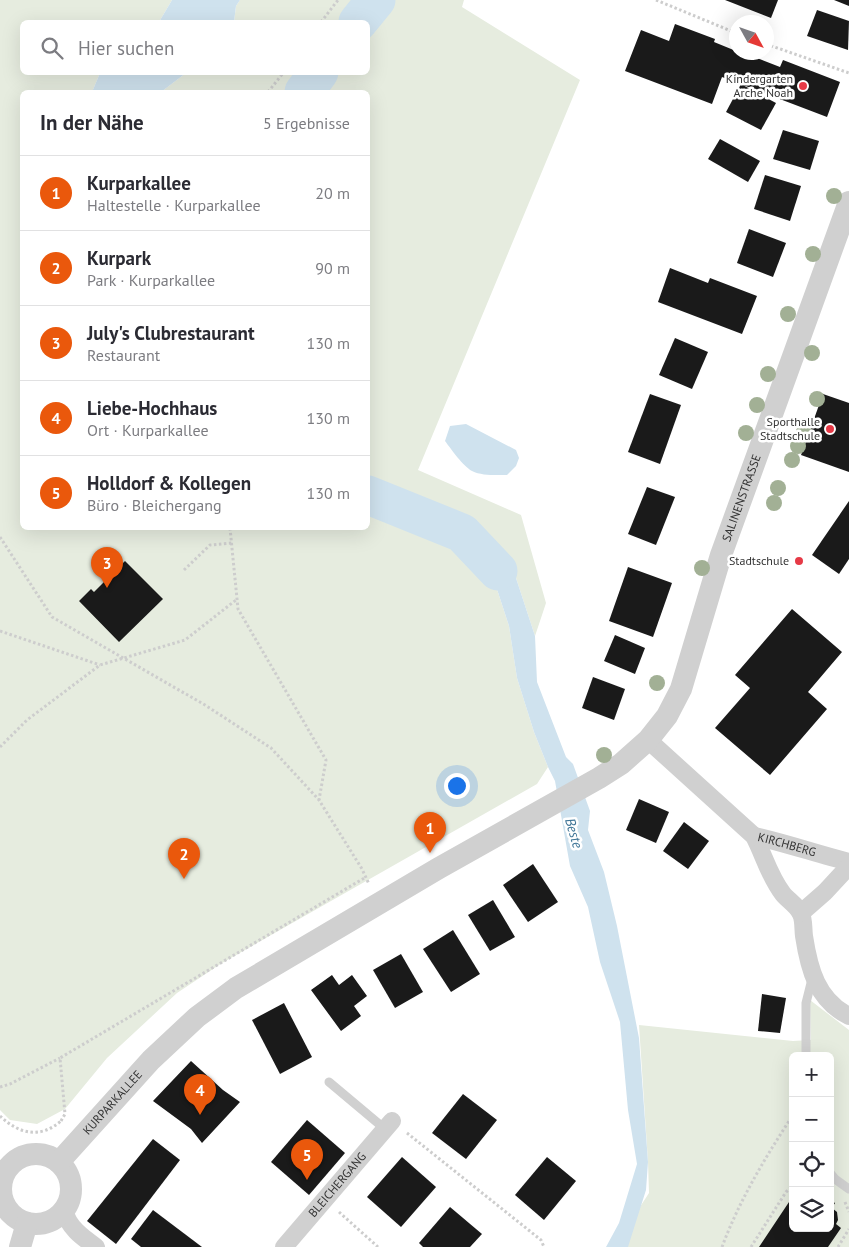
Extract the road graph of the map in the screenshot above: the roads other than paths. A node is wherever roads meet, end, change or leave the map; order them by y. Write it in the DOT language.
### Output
graph roads {
  1 [pos="849,202"];
  2 [pos="648,740"];
  3 [pos="754,836"];
  4 [pos="849,862"];
  5 [pos="849,866"];
  6 [pos="801,913"];
  7 [pos="813,976"];
  8 [pos="849,1016"];
  9 [pos="806,1052"];
  10 [pos="329,1082"];
  11 [pos="388,1125"];
  12 [pos="5,1159"];
  13 [pos="59,1162"];
  14 [pos="834,1178"];
  15 [pos="849,1189"];
  16 [pos="64,1210"];
  17 [pos="27,1223"];
  18 [pos="20,1247"];
  19 [pos="96,1247"];
  20 [pos="284,1247"];
  1 -- 2 [label="street, SALINENSTRASSE"];
  2 -- 3 [label="street"];
  2 -- 13 [label="street, KURPARKALLEE"];
  3 -- 4 [label="street, KIRCHBERG"];
  3 -- 6 [label="street, KIRCHBERG"];
  5 -- 6 [label="street"];
  6 -- 7 [label="street"];
  7 -- 8 [label="street"];
  7 -- 9 [label="lane"];
  10 -- 11 [label="lane"];
  11 -- 20 [label="street, BLEICHERGANG"];
  12 -- 13 [label="street"];
  12 -- 17 [label="street"];
  13 -- 16 [label="street"];
  14 -- 15 [label="lane"];
  16 -- 17 [label="street"];
  16 -- 19 [label="street"];
  17 -- 18 [label="street"];
}
